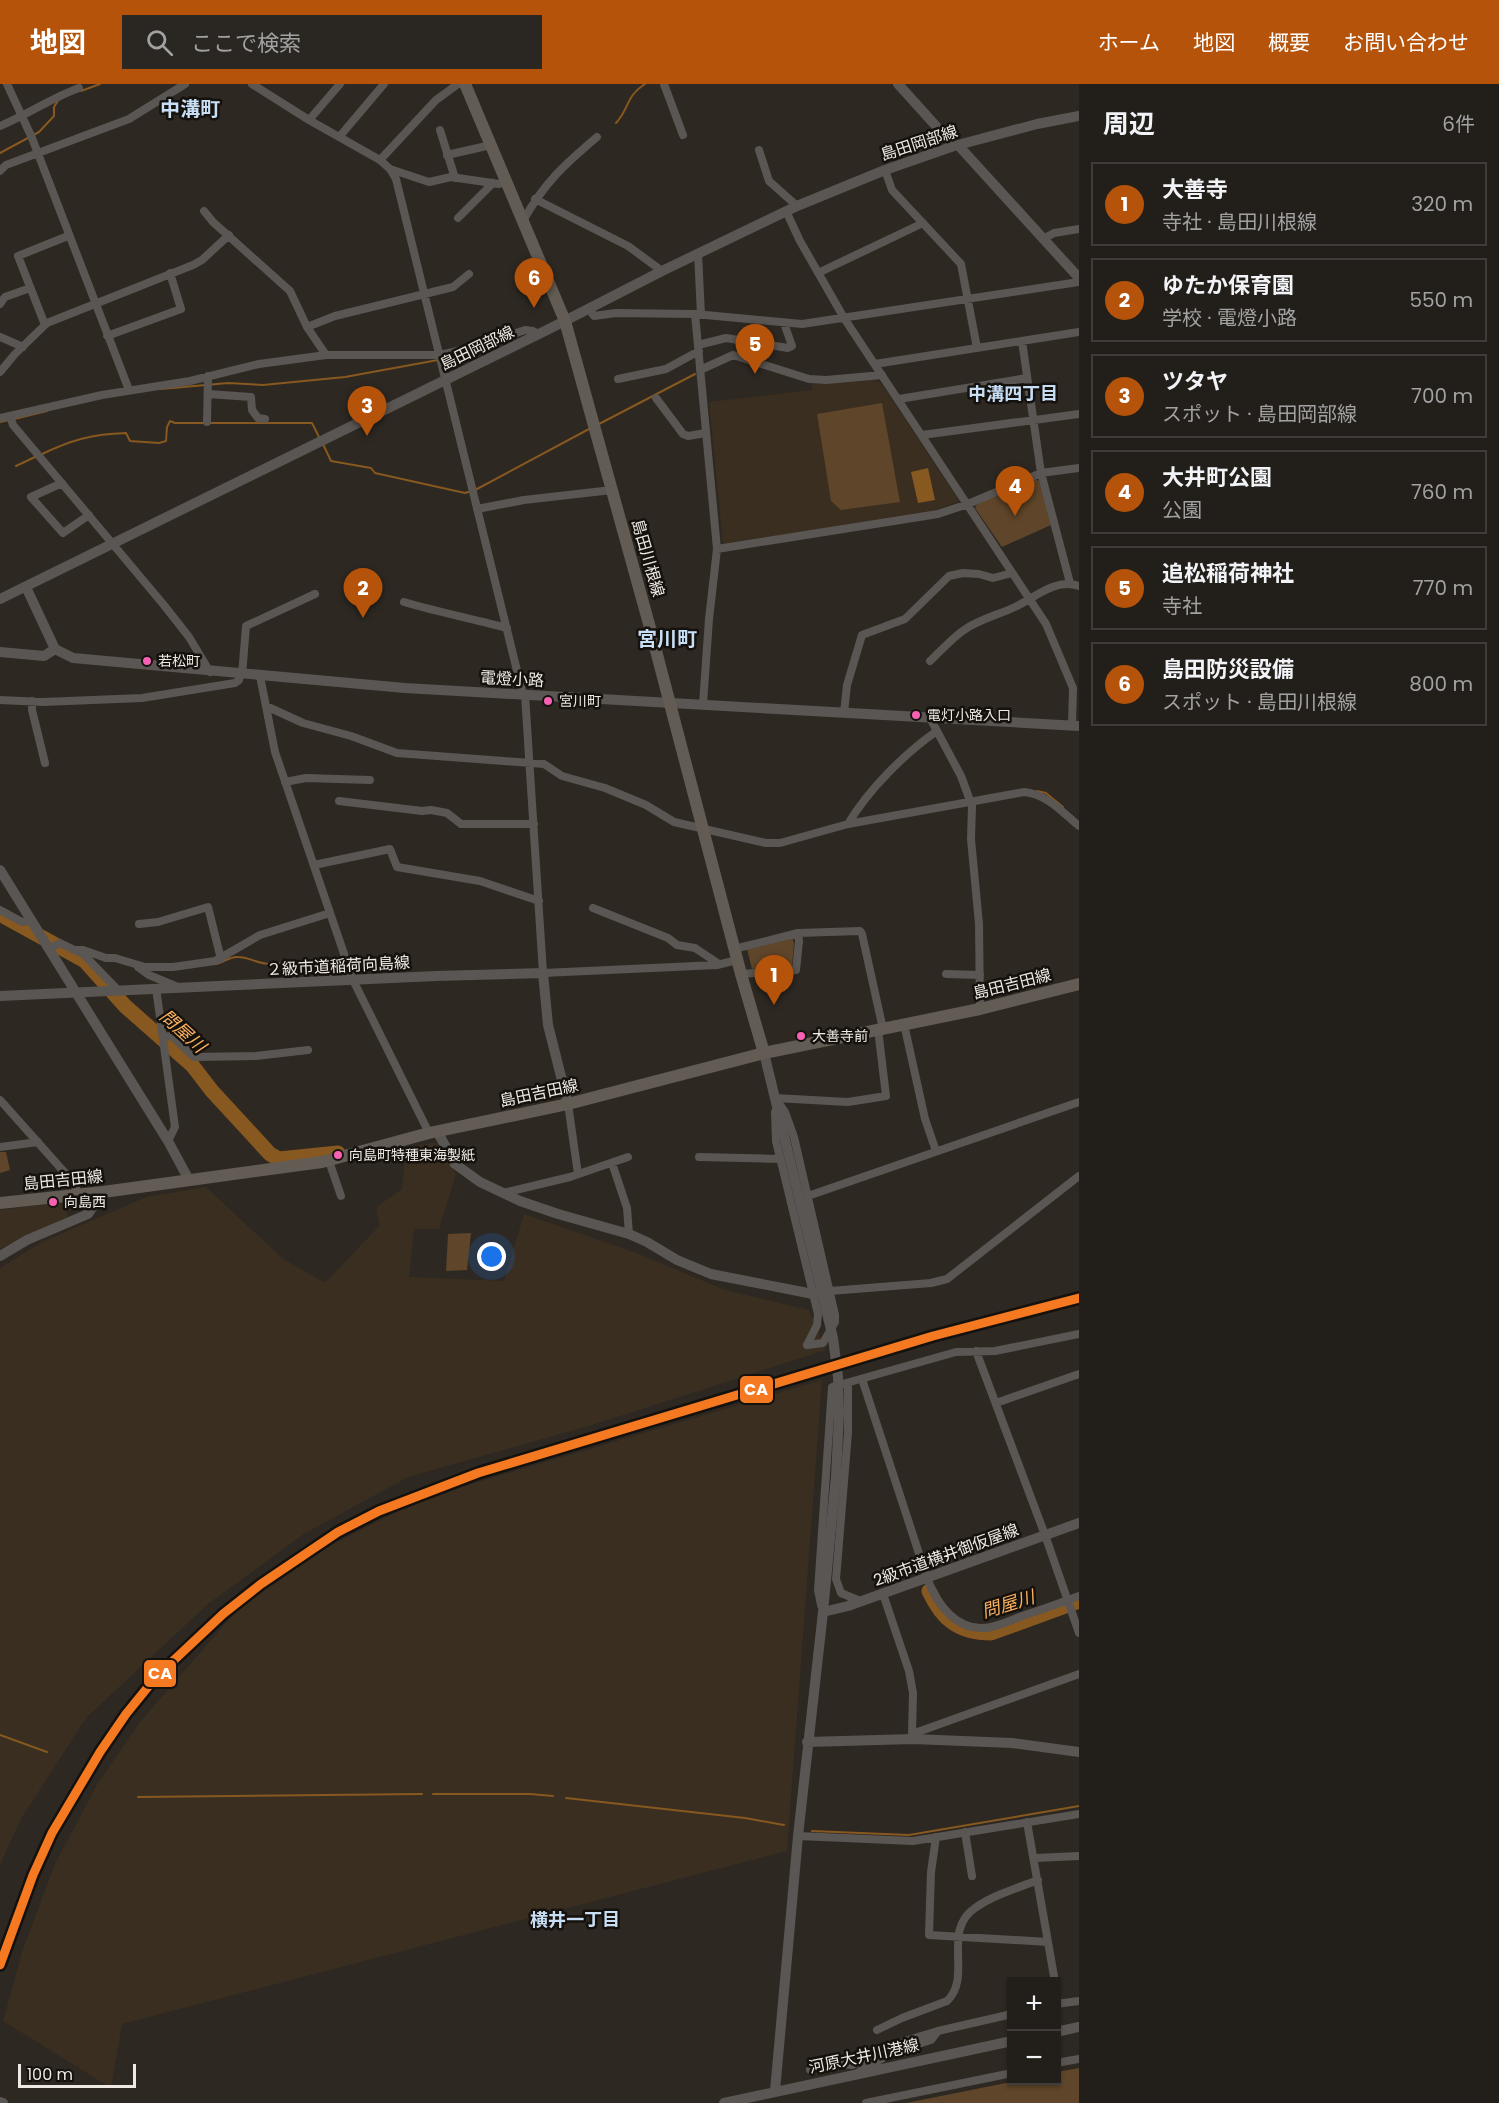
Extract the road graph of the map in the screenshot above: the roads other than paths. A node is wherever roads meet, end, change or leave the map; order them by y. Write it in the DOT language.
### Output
graph roads {
  1 [pos="7,84"];
  2 [pos="185,84"];
  3 [pos="252,84"];
  4 [pos="340,84"];
  5 [pos="384,84"];
  6 [pos="458,84"];
  7 [pos="465,84"];
  8 [pos="664,84"];
  9 [pos="897,84"];
  10 [pos="79,88"];
  11 [pos="1079,116"];
  12 [pos="22,117"];
  13 [pos="309,120"];
  14 [pos="0,126"];
  15 [pos="440,130"];
  16 [pos="683,135"];
  17 [pos="340,136"];
  18 [pos="597,137"];
  19 [pos="491,145"];
  20 [pos="956,146"];
  21 [pos="759,150"];
  22 [pos="38,155"];
  23 [pos="447,155"];
  24 [pos="380,160"];
  25 [pos="390,169"];
  26 [pos="885,170"];
  27 [pos="0,171"];
  28 [pos="454,178"];
  29 [pos="506,181"];
  30 [pos="493,183"];
  31 [pos="535,200"];
  32 [pos="796,206"];
  33 [pos="204,211"];
  34 [pos="786,211"];
  35 [pos="458,218"];
  36 [pos="523,221"];
  37 [pos="923,223"];
  38 [pos="1079,229"];
  39 [pos="229,235"];
  40 [pos="68,236"];
  41 [pos="1043,239"];
  42 [pos="698,253"];
  43 [pos="662,271"];
  44 [pos="170,273"];
  45 [pos="818,273"];
  46 [pos="469,274"];
  47 [pos="1079,280"];
  48 [pos="30,288"];
  49 [pos="425,294"];
  50 [pos="969,298"];
  51 [pos="94,303"];
  52 [pos="0,304"];
  53 [pos="589,309"];
  54 [pos="698,315"];
  55 [pos="844,318"];
  56 [pos="565,321"];
  57 [pos="784,322"];
  58 [pos="45,326"];
  59 [pos="308,327"];
  60 [pos="1079,332"];
  61 [pos="539,334"];
  62 [pos="0,336"];
  63 [pos="108,336"];
  64 [pos="1022,341"];
  65 [pos="23,346"];
  66 [pos="698,348"];
  67 [pos="977,348"];
  68 [pos="326,355"];
  69 [pos="440,355"];
  70 [pos="875,364"];
  71 [pos="700,370"];
  72 [pos="0,372"];
  73 [pos="882,375"];
  74 [pos="208,376"];
  75 [pos="1027,378"];
  76 [pos="618,379"];
  77 [pos="446,380"];
  78 [pos="129,390"];
  79 [pos="208,394"];
  80 [pos="656,398"];
  81 [pos="899,399"];
  82 [pos="1079,414"];
  83 [pos="10,416"];
  84 [pos="0,418"];
  85 [pos="265,419"];
  86 [pos="1034,420"];
  87 [pos="207,422"];
  88 [pos="706,434"];
  89 [pos="922,435"];
  90 [pos="1079,468"];
  91 [pos="1041,473"];
  92 [pos="62,483"];
  93 [pos="612,490"];
  94 [pos="968,504"];
  95 [pos="477,509"];
  96 [pos="89,515"];
  97 [pos="114,545"];
  98 [pos="717,549"];
  99 [pos="1012,573"];
  100 [pos="1070,583"];
  101 [pos="1079,586"];
  102 [pos="26,587"];
  103 [pos="315,594"];
  104 [pos="1029,598"];
  105 [pos="0,599"];
  106 [pos="404,602"];
  107 [pos="507,628"];
  108 [pos="55,649"];
  109 [pos="0,652"];
  110 [pos="930,661"];
  111 [pos="210,672"];
  112 [pos="241,675"];
  113 [pos="260,676"];
  114 [pos="524,695"];
  115 [pos="0,699"];
  116 [pos="32,701"];
  117 [pos="670,702"];
  118 [pos="703,704"];
  119 [pos="266,706"];
  120 [pos="844,713"];
  121 [pos="930,718"];
  122 [pos="1075,726"];
  123 [pos="937,731"];
  124 [pos="45,763"];
  125 [pos="530,763"];
  126 [pos="370,780"];
  127 [pos="285,782"];
  128 [pos="339,801"];
  129 [pos="971,802"];
  130 [pos="534,824"];
  131 [pos="848,824"];
  132 [pos="1079,826"];
  133 [pos="703,828"];
  134 [pos="314,865"];
  135 [pos="0,870"];
  136 [pos="539,901"];
  137 [pos="593,908"];
  138 [pos="0,910"];
  139 [pos="330,913"];
  140 [pos="32,921"];
  141 [pos="139,924"];
  142 [pos="798,933"];
  143 [pos="49,949"];
  144 [pos="74,950"];
  145 [pos="736,954"];
  146 [pos="221,959"];
  147 [pos="135,964"];
  148 [pos="720,964"];
  149 [pos="543,973"];
  150 [pos="741,974"];
  151 [pos="946,974"];
  152 [pos="980,975"];
  153 [pos="353,980"];
  154 [pos="1079,984"];
  155 [pos="180,987"];
  156 [pos="156,988"];
  157 [pos="118,990"];
  158 [pos="76,993"];
  159 [pos="0,996"];
  160 [pos="980,1010"];
  161 [pos="904,1024"];
  162 [pos="880,1029"];
  163 [pos="163,1037"];
  164 [pos="308,1050"];
  165 [pos="764,1053"];
  166 [pos="775,1098"];
  167 [pos="0,1100"];
  168 [pos="1079,1101"];
  169 [pos="568,1104"];
  170 [pos="433,1132"];
  171 [pos="168,1140"];
  172 [pos="38,1142"];
  173 [pos="0,1147"];
  174 [pos="936,1151"];
  175 [pos="699,1156"];
  176 [pos="628,1157"];
  177 [pos="780,1159"];
  178 [pos="329,1161"];
  179 [pos="612,1163"];
  180 [pos="578,1174"];
  181 [pos="1079,1176"];
  182 [pos="189,1180"];
  183 [pos="102,1192"];
  184 [pos="503,1193"];
  185 [pos="78,1194"];
  186 [pos="341,1196"];
  187 [pos="808,1196"];
  188 [pos="0,1203"];
  189 [pos="629,1234"];
  190 [pos="0,1256"];
  191 [pos="830,1291"];
  192 [pos="813,1294"];
  193 [pos="1079,1334"];
  194 [pos="976,1351"];
  195 [pos="1079,1374"];
  196 [pos="862,1379"];
  197 [pos="848,1383"];
  198 [pos="996,1403"];
  199 [pos="1079,1523"];
  200 [pos="1045,1535"];
  201 [pos="927,1578"];
  202 [pos="883,1594"];
  203 [pos="1079,1596"];
  204 [pos="1068,1600"];
  205 [pos="861,1602"];
  206 [pos="823,1612"];
  207 [pos="1079,1633"];
  208 [pos="1079,1674"];
  209 [pos="913,1737"];
  210 [pos="807,1742"];
  211 [pos="1079,1752"];
  212 [pos="1079,1814"];
  213 [pos="1028,1822"];
  214 [pos="965,1832"];
  215 [pos="798,1836"];
  216 [pos="936,1837"];
  217 [pos="1079,1856"];
  218 [pos="1035,1858"];
  219 [pos="972,1876"];
  220 [pos="1038,1880"];
  221 [pos="958,1937"];
  222 [pos="1048,1942"];
  223 [pos="1054,1977"];
  224 [pos="1079,2001"];
  225 [pos="1061,2003"];
  226 [pos="1007,2015"];
  227 [pos="1079,2027"];
  228 [pos="877,2030"];
  229 [pos="938,2031"];
  230 [pos="1061,2031"];
  231 [pos="1007,2042"];
  232 [pos="1079,2059"];
  233 [pos="1061,2062"];
  234 [pos="810,2070"];
  235 [pos="854,2074"];
  236 [pos="1007,2074"];
  237 [pos="775,2091"];
  238 [pos="724,2103"];
  239 [pos="866,2103"];
  1 -- 12 [label="street"];
  2 -- 22 [label="street"];
  3 -- 13 [label="street"];
  4 -- 13 [label="street"];
  5 -- 17 [label="street"];
  6 -- 24 [label="street"];
  7 -- 19 [label="main road, 島田川根線"];
  8 -- 16 [label="street"];
  9 -- 20 [label="street"];
  10 -- 12 [label="street"];
  11 -- 20 [label="street, 島田岡部線"];
  12 -- 14 [label="street"];
  12 -- 22 [label="street"];
  13 -- 17 [label="street"];
  15 -- 23 [label="street"];
  17 -- 24 [label="street"];
  18 -- 31 [label="street"];
  19 -- 23 [label="street"];
  19 -- 29 [label="main road, 島田川根線"];
  20 -- 26 [label="street, 島田岡部線"];
  20 -- 41 [label="street"];
  21 -- 32 [label="street"];
  22 -- 27 [label="street"];
  22 -- 40 [label="street"];
  23 -- 28 [label="street"];
  24 -- 25 [label="street"];
  25 -- 28 [label="street"];
  25 -- 49 [label="street"];
  26 -- 32 [label="street, 島田岡部線"];
  26 -- 37 [label="street"];
  28 -- 30 [label="street"];
  29 -- 30 [label="street"];
  29 -- 36 [label="main road, 島田川根線"];
  30 -- 35 [label="street"];
  31 -- 36 [label="street"];
  31 -- 43 [label="street"];
  32 -- 34 [label="street, 島田岡部線"];
  33 -- 39 [label="street"];
  34 -- 42 [label="street, 島田岡部線"];
  34 -- 45 [label="street"];
  36 -- 56 [label="main road, 島田川根線"];
  37 -- 45 [label="street"];
  37 -- 50 [label="street"];
  38 -- 41 [label="street"];
  39 -- 44 [label="street"];
  39 -- 59 [label="street"];
  40 -- 48 [label="street"];
  40 -- 51 [label="street"];
  41 -- 47 [label="street"];
  42 -- 43 [label="street, 島田岡部線"];
  42 -- 54 [label="street"];
  43 -- 53 [label="street, 島田岡部線"];
  44 -- 51 [label="street"];
  44 -- 63 [label="street"];
  45 -- 55 [label="street"];
  46 -- 49 [label="street"];
  47 -- 50 [label="street"];
  48 -- 52 [label="street"];
  48 -- 58 [label="street"];
  49 -- 59 [label="street"];
  49 -- 69 [label="street"];
  50 -- 55 [label="street"];
  50 -- 67 [label="street"];
  51 -- 58 [label="street"];
  51 -- 63 [label="street"];
  53 -- 54 [label="street"];
  53 -- 56 [label="street, 島田岡部線"];
  54 -- 57 [label="street"];
  54 -- 66 [label="street"];
  55 -- 57 [label="street"];
  55 -- 70 [label="street"];
  56 -- 61 [label="street, 島田岡部線"];
  56 -- 93 [label="main road, 島田川根線"];
  57 -- 66 [label="street"];
  58 -- 65 [label="street"];
  59 -- 68 [label="street"];
  60 -- 64 [label="street"];
  61 -- 69 [label="street"];
  61 -- 77 [label="street, 島田岡部線"];
  62 -- 65 [label="street"];
  63 -- 78 [label="street"];
  64 -- 67 [label="street"];
  64 -- 75 [label="street"];
  65 -- 72 [label="street"];
  66 -- 71 [label="street"];
  66 -- 76 [label="street"];
  67 -- 70 [label="street"];
  68 -- 69 [label="street"];
  68 -- 74 [label="street"];
  69 -- 77 [label="street"];
  70 -- 73 [label="street"];
  71 -- 73 [label="street"];
  71 -- 88 [label="street"];
  73 -- 81 [label="street"];
  74 -- 78 [label="street"];
  74 -- 79 [label="street"];
  75 -- 81 [label="street"];
  75 -- 86 [label="street"];
  77 -- 95 [label="street"];
  77 -- 97 [label="street, 島田岡部線"];
  78 -- 83 [label="street"];
  79 -- 85 [label="street"];
  79 -- 87 [label="street"];
  80 -- 88 [label="street"];
  81 -- 89 [label="street"];
  82 -- 86 [label="street"];
  83 -- 84 [label="street"];
  83 -- 92 [label="street"];
  86 -- 89 [label="street"];
  86 -- 91 [label="street"];
  88 -- 98 [label="street"];
  89 -- 94 [label="street"];
  90 -- 91 [label="street"];
  91 -- 94 [label="street"];
  91 -- 100 [label="street"];
  92 -- 96 [label="street"];
  92 -- 96 [label="street"];
  93 -- 95 [label="street"];
  93 -- 117 [label="main road, 島田川根線"];
  94 -- 98 [label="street"];
  94 -- 99 [label="street"];
  95 -- 107 [label="street"];
  96 -- 97 [label="street"];
  97 -- 102 [label="street, 島田岡部線"];
  97 -- 111 [label="street"];
  98 -- 118 [label="street"];
  99 -- 104 [label="street"];
  99 -- 120 [label="street"];
  100 -- 101 [label="street"];
  100 -- 104 [label="street"];
  102 -- 105 [label="street, 島田岡部線"];
  102 -- 108 [label="street"];
  103 -- 112 [label="street"];
  104 -- 110 [label="street"];
  104 -- 122 [label="street"];
  106 -- 107 [label="street"];
  107 -- 114 [label="street"];
  108 -- 109 [label="street"];
  108 -- 111 [label="street, 電燈小路"];
  111 -- 112 [label="street, 電燈小路"];
  112 -- 113 [label="street, 電燈小路"];
  112 -- 116 [label="street"];
  113 -- 114 [label="street, 電燈小路"];
  113 -- 119 [label="street"];
  114 -- 117 [label="street, 電燈小路"];
  114 -- 125 [label="street"];
  115 -- 116 [label="street"];
  116 -- 124 [label="street"];
  117 -- 118 [label="street, 電燈小路"];
  117 -- 133 [label="main road, 島田川根線"];
  118 -- 120 [label="street, 電燈小路"];
  119 -- 125 [label="street"];
  119 -- 127 [label="street"];
  120 -- 121 [label="street, 電燈小路"];
  121 -- 122 [label="street, 電燈小路"];
  121 -- 123 [label="street"];
  123 -- 129 [label="street"];
  123 -- 131 [label="street"];
  125 -- 130 [label="street"];
  125 -- 133 [label="street"];
  126 -- 127 [label="street"];
  127 -- 134 [label="street"];
  128 -- 130 [label="street"];
  129 -- 131 [label="street"];
  129 -- 132 [label="street"];
  129 -- 152 [label="street"];
  130 -- 136 [label="street"];
  131 -- 133 [label="street"];
  133 -- 145 [label="main road, 島田川根線"];
  134 -- 136 [label="street"];
  134 -- 139 [label="street"];
  135 -- 140 [label="street"];
  136 -- 149 [label="street"];
  137 -- 148 [label="street"];
  138 -- 140 [label="street"];
  139 -- 146 [label="street"];
  139 -- 153 [label="street"];
  140 -- 143 [label="street"];
  141 -- 146 [label="street"];
  142 -- 145 [label="street"];
  142 -- 150 [label="street"];
  142 -- 162 [label="street"];
  143 -- 144 [label="street"];
  143 -- 158 [label="street"];
  144 -- 147 [label="street"];
  144 -- 157 [label="street"];
  145 -- 148 [label="street"];
  145 -- 150 [label="main road, 島田川根線"];
  146 -- 147 [label="street"];
  147 -- 155 [label="street"];
  148 -- 149 [label="street"];
  149 -- 153 [label="street, ２級市道稲荷向島線"];
  149 -- 169 [label="street"];
  150 -- 165 [label="main road, 島田川根線"];
  151 -- 152 [label="street"];
  152 -- 160 [label="street"];
  153 -- 155 [label="street, ２級市道稲荷向島線"];
  153 -- 170 [label="street"];
  154 -- 160 [label="main road, 島田吉田線"];
  155 -- 156 [label="street, ２級市道稲荷向島線"];
  156 -- 157 [label="street, ２級市道稲荷向島線"];
  156 -- 163 [label="street"];
  157 -- 158 [label="street, ２級市道稲荷向島線"];
  158 -- 159 [label="street, ２級市道稲荷向島線"];
  158 -- 171 [label="street"];
  160 -- 161 [label="main road, 島田吉田線"];
  161 -- 162 [label="main road, 島田吉田線"];
  161 -- 174 [label="street"];
  162 -- 165 [label="main road, 島田吉田線"];
  162 -- 166 [label="street"];
  163 -- 164 [label="street"];
  163 -- 171 [label="street"];
  165 -- 166 [label="street"];
  165 -- 169 [label="main road, 島田吉田線"];
  166 -- 177 [label="street"];
  166 -- 187 [label="street"];
  166 -- 206 [label="street"];
  167 -- 172 [label="street"];
  168 -- 174 [label="street"];
  169 -- 170 [label="main road, 島田吉田線"];
  169 -- 180 [label="street"];
  170 -- 178 [label="main road, 島田吉田線"];
  170 -- 184 [label="street"];
  171 -- 182 [label="street"];
  172 -- 173 [label="street"];
  172 -- 185 [label="street"];
  174 -- 187 [label="street"];
  175 -- 177 [label="street"];
  176 -- 179 [label="street"];
  177 -- 192 [label="street"];
  178 -- 182 [label="main road, 島田吉田線"];
  178 -- 186 [label="street"];
  179 -- 180 [label="street"];
  179 -- 189 [label="street"];
  180 -- 184 [label="street"];
  181 -- 191 [label="street"];
  182 -- 183 [label="main road, 島田吉田線"];
  183 -- 185 [label="main road, 島田吉田線"];
  183 -- 190 [label="street"];
  184 -- 189 [label="street"];
  185 -- 188 [label="main road, 島田吉田線"];
  187 -- 191 [label="street"];
  189 -- 192 [label="street"];
  191 -- 192 [label="street"];
  191 -- 192 [label="street"];
  193 -- 194 [label="street"];
  194 -- 196 [label="street"];
  194 -- 198 [label="street"];
  195 -- 198 [label="street"];
  196 -- 197 [label="street"];
  196 -- 201 [label="street"];
  197 -- 205 [label="street"];
  197 -- 206 [label="street"];
  198 -- 200 [label="street"];
  199 -- 200 [label="street, 2級市道横井御仮屋線"];
  200 -- 201 [label="street, 2級市道横井御仮屋線"];
  200 -- 204 [label="street"];
  201 -- 202 [label="street, 2級市道横井御仮屋線"];
  201 -- 204 [label="street"];
  202 -- 205 [label="street, 2級市道横井御仮屋線"];
  202 -- 209 [label="street"];
  203 -- 204 [label="street"];
  204 -- 207 [label="street"];
  205 -- 206 [label="street, 2級市道横井御仮屋線"];
  206 -- 210 [label="street"];
  208 -- 209 [label="street"];
  209 -- 210 [label="street"];
  209 -- 211 [label="street"];
  210 -- 215 [label="street"];
  212 -- 213 [label="street"];
  213 -- 214 [label="street"];
  213 -- 218 [label="street"];
  214 -- 216 [label="street"];
  214 -- 219 [label="street"];
  215 -- 216 [label="street"];
  215 -- 237 [label="street"];
  216 -- 221 [label="street"];
  217 -- 218 [label="street"];
  218 -- 220 [label="street"];
  220 -- 221 [label="street"];
  220 -- 222 [label="street"];
  221 -- 222 [label="street"];
  221 -- 228 [label="street"];
  222 -- 223 [label="street"];
  224 -- 225 [label="street"];
  226 -- 229 [label="street"];
  227 -- 230 [label="street"];
  229 -- 234 [label="street"];
  229 -- 235 [label="street"];
  231 -- 235 [label="street, 河原大井川港線"];
  232 -- 233 [label="street"];
  235 -- 237 [label="street, 河原大井川港線"];
  236 -- 239 [label="street"];
  237 -- 238 [label="street, 河原大井川港線"];
}
